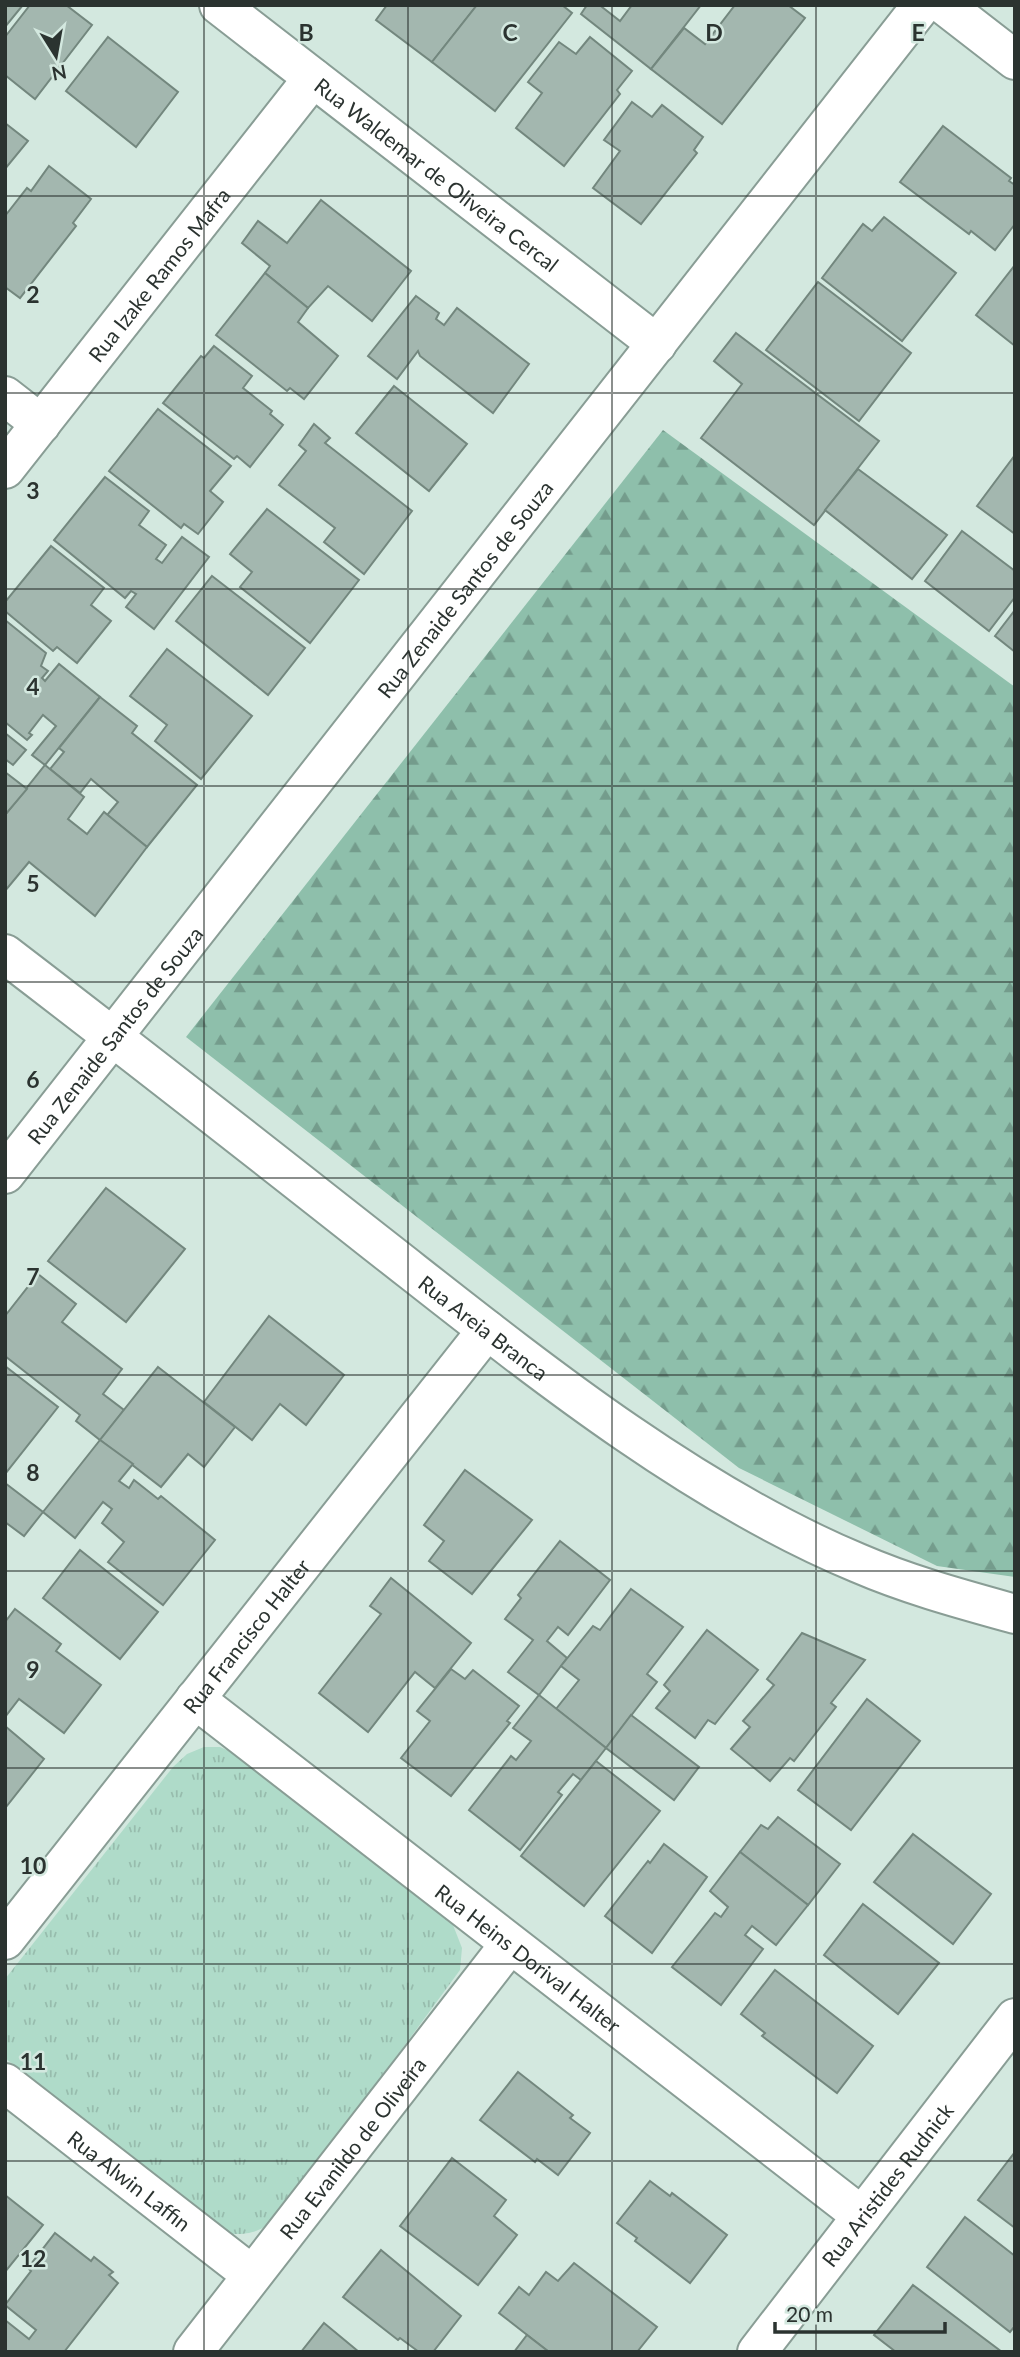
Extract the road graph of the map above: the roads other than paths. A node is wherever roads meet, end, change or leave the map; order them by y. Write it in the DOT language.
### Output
graph roads {
  1 [pos="219,5"];
  2 [pos="922,5"];
  3 [pos="944,5"];
  4 [pos="1015,60"];
  5 [pos="313,78"];
  6 [pos="657,344"];
  7 [pos="5,396"];
  8 [pos="41,424"];
  9 [pos="5,469"];
  10 [pos="5,954"];
  11 [pos="113,1037"];
  12 [pos="5,1174"];
  13 [pos="487,1330"];
  14 [pos="1015,1614"];
  15 [pos="195,1699"];
  16 [pos="5,1940"];
  17 [pos="510,1944"];
  18 [pos="1015,2018"];
  19 [pos="5,2083"];
  20 [pos="862,2216"];
  21 [pos="252,2276"];
  22 [pos="193,2352"];
  23 [pos="757,2352"];
  1 -- 5 [label="street, Rua Waldemar de Oliveira Cercal"];
  2 -- 6 [label="street, Rua Zenaide Santos de Souza"];
  3 -- 4 [label="street"];
  5 -- 6 [label="street, Rua Waldemar de Oliveira Cercal"];
  5 -- 8 [label="street, Rua Izake Ramos Mafra"];
  6 -- 11 [label="street, Rua Zenaide Santos de Souza"];
  7 -- 8 [label="street"];
  8 -- 9 [label="street, Rua Izake Ramos Mafra"];
  10 -- 11 [label="street, Rua Areia Branca"];
  11 -- 12 [label="street, Rua Zenaide Santos de Souza"];
  11 -- 13 [label="street, Rua Areia Branca"];
  13 -- 14 [label="street, Rua Areia Branca"];
  13 -- 15 [label="street, Rua Francisco Halter"];
  15 -- 16 [label="street, Rua Francisco Halter"];
  15 -- 17 [label="street, Rua Heins Dorival Halter"];
  17 -- 20 [label="street, Rua Heins Dorival Halter"];
  17 -- 21 [label="street, Rua Evanildo de Oliveira"];
  18 -- 20 [label="street, Rua Aristides Rudnick"];
  19 -- 21 [label="street, Rua Alwin Laffin"];
  20 -- 23 [label="street, Rua Aristides Rudnick"];
  21 -- 22 [label="street, Rua Evanildo de Oliveira"];
}
